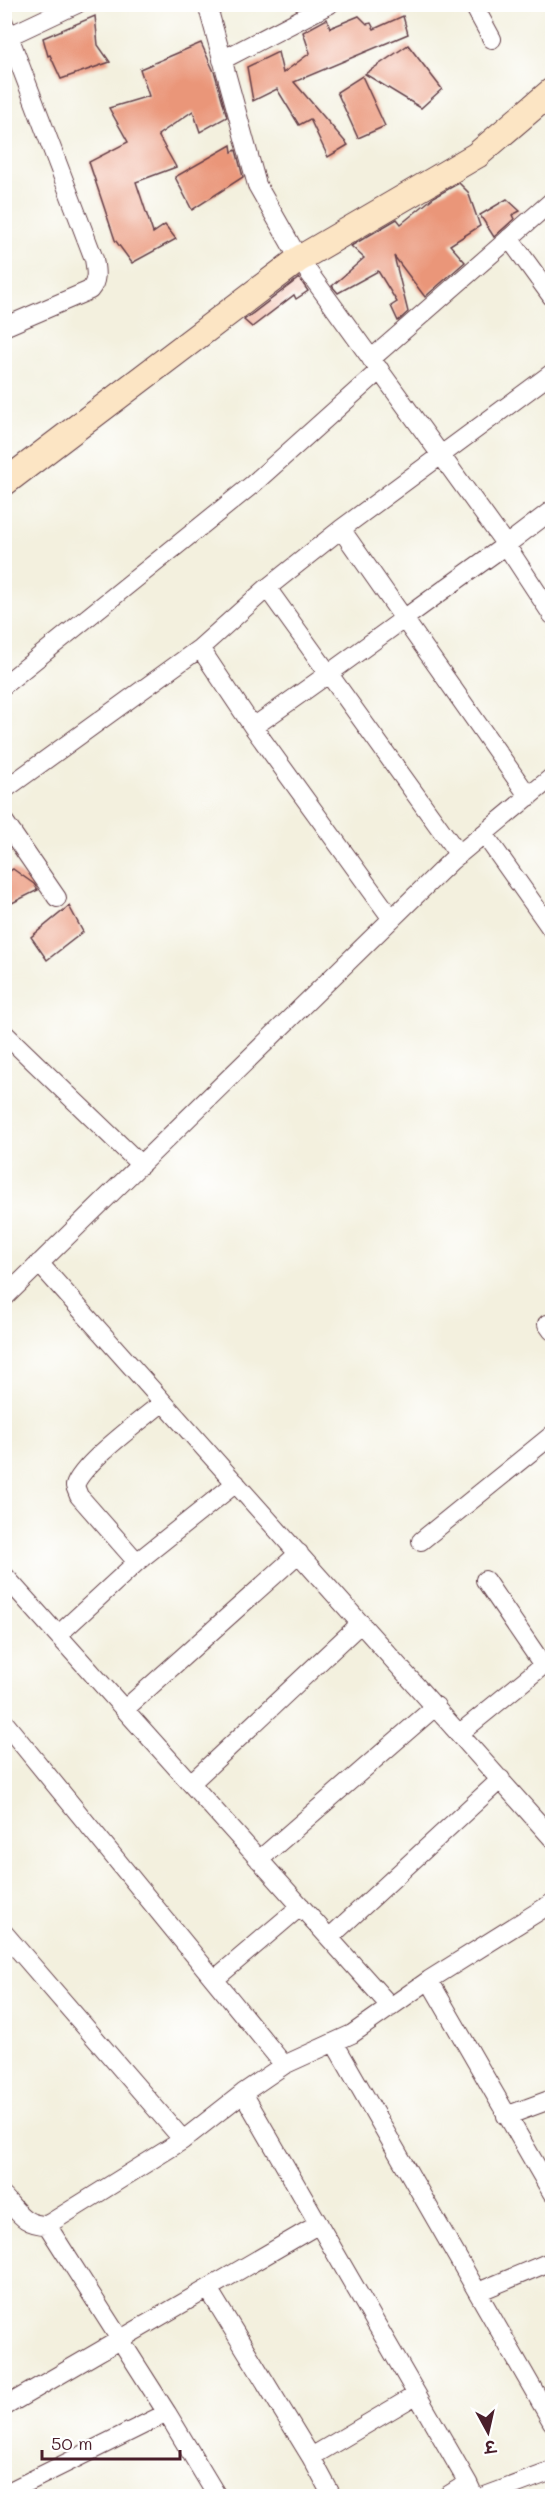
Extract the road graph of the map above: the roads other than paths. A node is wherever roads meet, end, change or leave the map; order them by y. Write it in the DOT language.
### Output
graph roads {
  1 [pos="77,4"];
  2 [pos="207,4"];
  3 [pos="330,4"];
  4 [pos="473,4"];
  5 [pos="7,30"];
  6 [pos="492,39"];
  7 [pos="222,60"];
  8 [pos="552,91"];
  9 [pos="552,201"];
  10 [pos="509,238"];
  11 [pos="299,259"];
  12 [pos="552,297"];
  13 [pos="4,327"];
  14 [pos="376,365"];
  15 [pos="552,373"];
  16 [pos="439,455"];
  17 [pos="4,483"];
  18 [pos="552,510"];
  19 [pos="341,529"];
  20 [pos="506,545"];
  21 [pos="267,588"];
  22 [pos="552,615"];
  23 [pos="402,618"];
  24 [pos="200,648"];
  25 [pos="329,674"];
  26 [pos="4,685"];
  27 [pos="253,726"];
  28 [pos="552,777"];
  29 [pos="4,790"];
  30 [pos="529,796"];
  31 [pos="4,821"];
  32 [pos="484,834"];
  33 [pos="459,855"];
  34 [pos="57,898"];
  35 [pos="392,919"];
  36 [pos="552,930"];
  37 [pos="4,1033"];
  38 [pos="141,1165"];
  39 [pos="39,1263"];
  40 [pos="4,1298"];
  41 [pos="163,1402"];
  42 [pos="552,1435"];
  43 [pos="236,1483"];
  44 [pos="421,1541"];
  45 [pos="299,1553"];
  46 [pos="137,1562"];
  47 [pos="4,1575"];
  48 [pos="485,1580"];
  49 [pos="362,1623"];
  50 [pos="58,1635"];
  51 [pos="548,1662"];
  52 [pos="436,1706"];
  53 [pos="125,1709"];
  54 [pos="4,1722"];
  55 [pos="460,1733"];
  56 [pos="501,1779"];
  57 [pos="191,1783"];
  58 [pos="552,1838"];
  59 [pos="260,1860"];
  60 [pos="552,1903"];
  61 [pos="301,1906"];
  62 [pos="4,1933"];
  63 [pos="329,1938"];
  64 [pos="215,1979"];
  65 [pos="429,1980"];
  66 [pos="391,2007"];
  67 [pos="335,2044"];
  68 [pos="284,2065"];
  69 [pos="243,2093"];
  70 [pos="552,2099"];
  71 [pos="506,2116"];
  72 [pos="183,2140"];
  73 [pos="552,2193"];
  74 [pos="4,2197"];
  75 [pos="319,2224"];
  76 [pos="47,2225"];
  77 [pos="552,2261"];
  78 [pos="208,2290"];
  79 [pos="478,2292"];
  80 [pos="121,2340"];
  81 [pos="416,2395"];
  82 [pos="6,2402"];
  83 [pos="167,2413"];
  84 [pos="552,2422"];
  85 [pos="311,2457"];
  86 [pos="552,2471"];
  87 [pos="471,2490"];
  88 [pos="4,2494"];
  89 [pos="217,2496"];
  90 [pos="332,2496"];
  91 [pos="447,2496"];
  92 [pos="485,2496"];
  1 -- 5 [label="street"];
  2 -- 7 [label="street"];
  3 -- 7 [label="street"];
  4 -- 6 [label="street"];
  5 -- 13 [label="street"];
  7 -- 11 [label="street"];
  8 -- 11 [label="street"];
  9 -- 10 [label="street"];
  10 -- 12 [label="street"];
  10 -- 14 [label="street"];
  11 -- 14 [label="street"];
  11 -- 17 [label="street"];
  14 -- 16 [label="street"];
  14 -- 26 [label="street"];
  15 -- 16 [label="street"];
  16 -- 19 [label="street"];
  16 -- 20 [label="street"];
  18 -- 20 [label="street"];
  19 -- 21 [label="street"];
  19 -- 23 [label="street"];
  20 -- 22 [label="street"];
  20 -- 23 [label="street"];
  21 -- 24 [label="street"];
  21 -- 25 [label="street"];
  23 -- 25 [label="street"];
  23 -- 30 [label="street"];
  24 -- 27 [label="street"];
  24 -- 29 [label="street"];
  25 -- 27 [label="street"];
  25 -- 33 [label="street"];
  27 -- 35 [label="street"];
  28 -- 30 [label="street"];
  30 -- 32 [label="street"];
  31 -- 34 [label="street"];
  32 -- 33 [label="street"];
  32 -- 36 [label="street"];
  33 -- 35 [label="street"];
  35 -- 38 [label="street"];
  37 -- 38 [label="street"];
  38 -- 39 [label="street"];
  39 -- 40 [label="street"];
  39 -- 41 [label="street"];
  41 -- 43 [label="street"];
  41 -- 46 [label="street"];
  42 -- 44 [label="street"];
  43 -- 45 [label="street"];
  43 -- 46 [label="street"];
  45 -- 49 [label="street"];
  45 -- 53 [label="street"];
  46 -- 50 [label="street"];
  47 -- 50 [label="street"];
  48 -- 51 [label="street"];
  49 -- 52 [label="street"];
  49 -- 57 [label="street"];
  50 -- 53 [label="street"];
  51 -- 55 [label="street"];
  52 -- 55 [label="street"];
  52 -- 59 [label="street"];
  53 -- 57 [label="street"];
  54 -- 64 [label="street"];
  55 -- 56 [label="street"];
  56 -- 58 [label="street"];
  56 -- 63 [label="street"];
  57 -- 59 [label="street"];
  59 -- 61 [label="street"];
  60 -- 65 [label="street"];
  61 -- 63 [label="street"];
  61 -- 64 [label="street"];
  62 -- 72 [label="street"];
  63 -- 66 [label="street"];
  64 -- 68 [label="street"];
  65 -- 66 [label="street"];
  65 -- 71 [label="street"];
  66 -- 67 [label="street"];
  67 -- 68 [label="street"];
  67 -- 79 [label="street"];
  68 -- 69 [label="street"];
  69 -- 72 [label="street"];
  69 -- 75 [label="street"];
  70 -- 71 [label="street"];
  71 -- 73 [label="street"];
  72 -- 76 [label="street"];
  74 -- 76 [label="street"];
  75 -- 78 [label="street"];
  75 -- 81 [label="street"];
  76 -- 80 [label="street"];
  77 -- 79 [label="street"];
  78 -- 80 [label="street"];
  78 -- 85 [label="street"];
  79 -- 84 [label="street"];
  80 -- 82 [label="street"];
  80 -- 83 [label="street"];
  81 -- 85 [label="street"];
  81 -- 87 [label="street"];
  83 -- 88 [label="street"];
  83 -- 89 [label="street"];
  85 -- 90 [label="street"];
  86 -- 92 [label="street"];
  87 -- 91 [label="street"];
}
